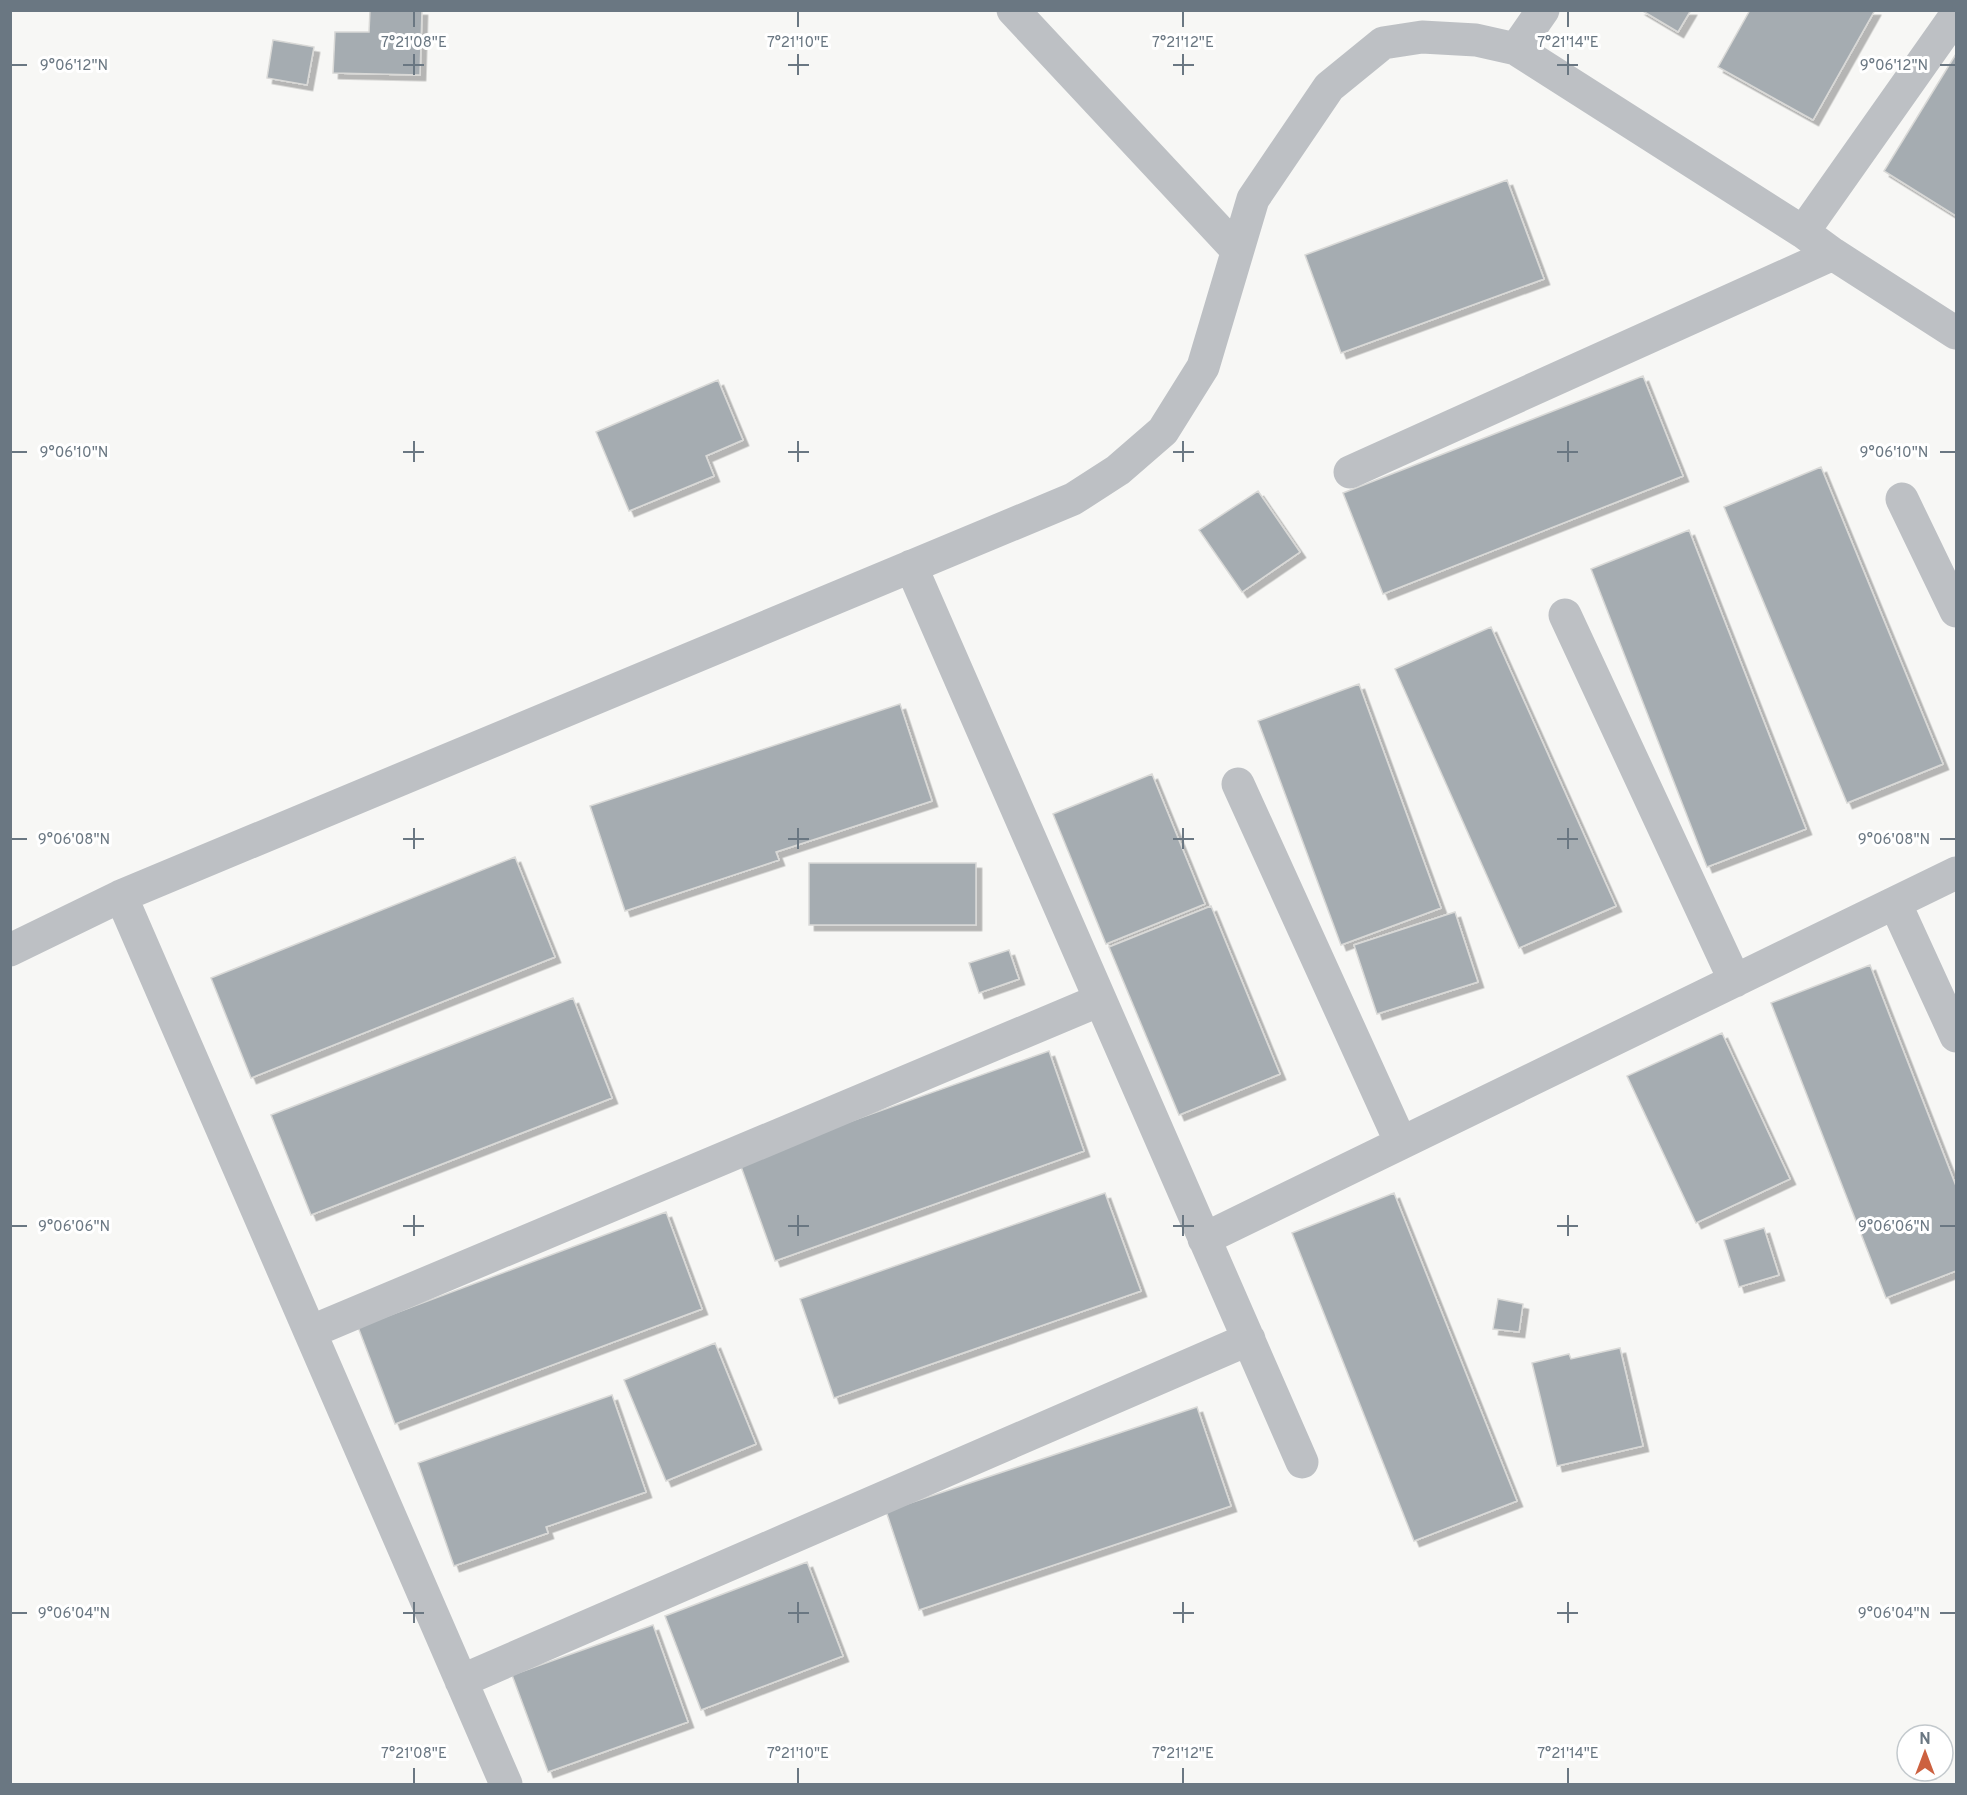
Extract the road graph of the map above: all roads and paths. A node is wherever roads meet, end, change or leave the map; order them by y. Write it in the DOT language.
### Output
graph roads {
  1 [pos="1013,10"];
  2 [pos="1542,10"];
  3 [pos="1956,15"];
  4 [pos="1516,50"];
  5 [pos="1803,232"];
  6 [pos="1238,250"];
  7 [pos="1833,254"];
  8 [pos="1956,333"];
  9 [pos="1350,472"];
  10 [pos="1902,499"];
  11 [pos="911,566"];
  12 [pos="1956,611"];
  13 [pos="1565,615"];
  14 [pos="1238,784"];
  15 [pos="1956,873"];
  16 [pos="121,896"];
  17 [pos="1895,903"];
  18 [pos="10,950"];
  19 [pos="1735,981"];
  20 [pos="1100,1000"];
  21 [pos="1956,1036"];
  22 [pos="1401,1143"];
  23 [pos="1204,1239"];
  24 [pos="310,1332"];
  25 [pos="1249,1339"];
  26 [pos="1302,1462"];
  27 [pos="461,1680"];
  28 [pos="506,1785"];
  1 -- 6 [label="street"];
  2 -- 4 [label="street"];
  3 -- 5 [label="street"];
  4 -- 5 [label="street"];
  4 -- 6 [label="street"];
  5 -- 7 [label="street"];
  6 -- 11 [label="street"];
  7 -- 8 [label="street"];
  7 -- 9 [label="street"];
  10 -- 12 [label="street"];
  11 -- 16 [label="street"];
  11 -- 20 [label="street"];
  13 -- 19 [label="street"];
  14 -- 22 [label="street"];
  15 -- 17 [label="street"];
  16 -- 18 [label="street"];
  16 -- 24 [label="street"];
  17 -- 19 [label="street"];
  17 -- 21 [label="street"];
  19 -- 22 [label="street"];
  20 -- 23 [label="street"];
  20 -- 24 [label="street"];
  22 -- 23 [label="street"];
  23 -- 25 [label="street"];
  24 -- 27 [label="street"];
  25 -- 26 [label="street"];
  25 -- 27 [label="street"];
  27 -- 28 [label="street"];
}
